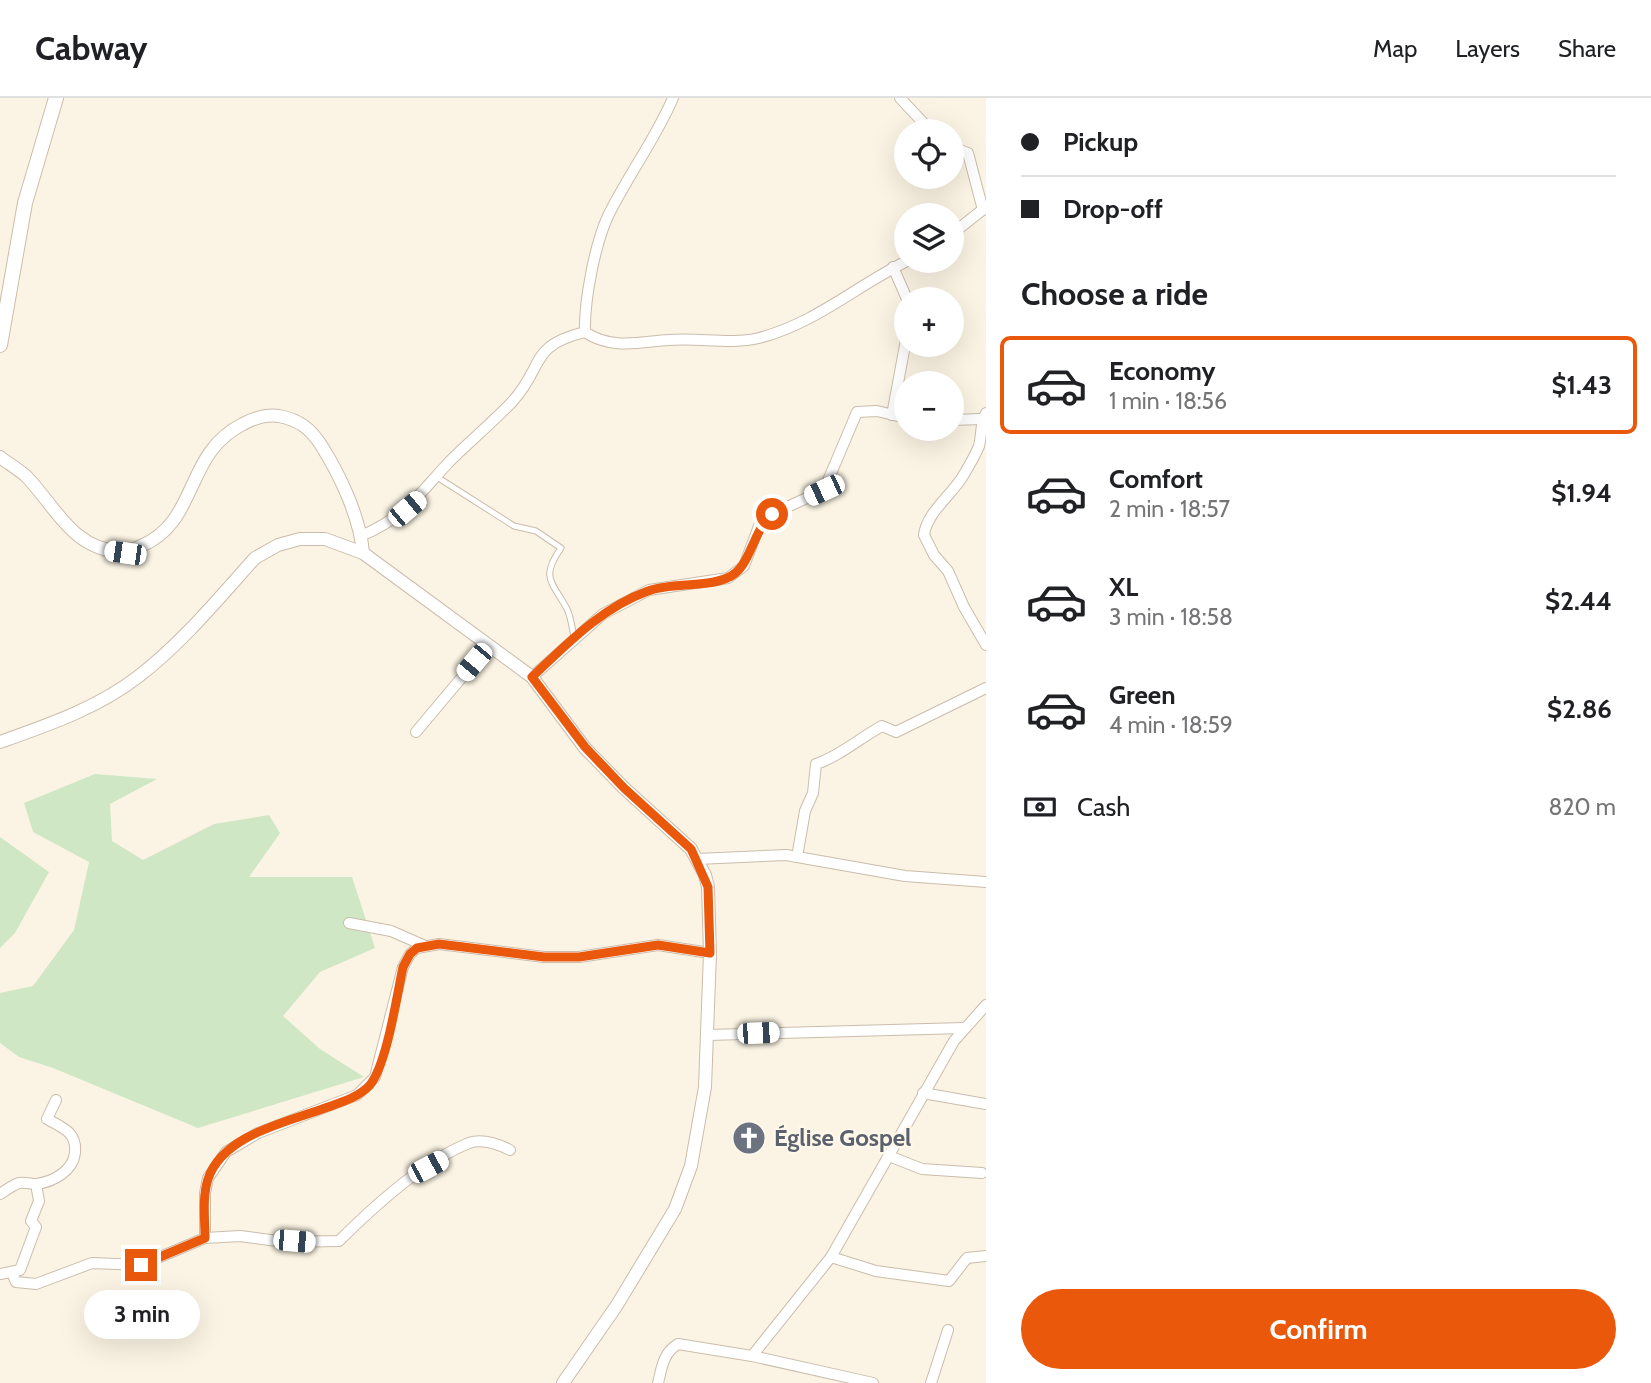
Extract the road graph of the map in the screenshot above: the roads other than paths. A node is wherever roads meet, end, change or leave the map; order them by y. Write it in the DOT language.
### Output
graph roads {
  1 [pos="56,98"];
  2 [pos="673,98"];
  3 [pos="900,98"];
  4 [pos="920,119"];
  5 [pos="964,152"];
  6 [pos="985,209"];
  7 [pos="964,225"];
  8 [pos="893,267"];
  9 [pos="902,287"];
  10 [pos="585,332"];
  11 [pos="0,345"];
  12 [pos="903,357"];
  13 [pos="892,415"];
  14 [pos="984,416"];
  15 [pos="964,418"];
  16 [pos="0,457"];
  17 [pos="437,477"];
  18 [pos="361,536"];
  19 [pos="363,553"];
  20 [pos="574,637"];
  21 [pos="489,645"];
  22 [pos="986,645"];
  23 [pos="532,677"];
  24 [pos="986,688"];
  25 [pos="416,732"];
  26 [pos="0,742"];
  27 [pos="797,857"];
  28 [pos="697,859"];
  29 [pos="986,881"];
  30 [pos="349,923"];
  31 [pos="423,945"];
  32 [pos="710,953"];
  33 [pos="986,1005"];
  34 [pos="964,1028"];
  35 [pos="707,1035"];
  36 [pos="923,1093"];
  37 [pos="56,1100"];
  38 [pos="986,1104"];
  39 [pos="510,1150"];
  40 [pos="889,1156"];
  41 [pos="982,1173"];
  42 [pos="36,1184"];
  43 [pos="0,1194"];
  44 [pos="205,1238"];
  45 [pos="986,1256"];
  46 [pos="831,1257"];
  47 [pos="6,1273"];
  48 [pos="948,1330"];
  49 [pos="752,1356"];
  50 [pos="563,1383"];
  51 [pos="658,1383"];
  52 [pos="873,1383"];
  53 [pos="931,1383"];
  1 -- 11 [label="main road"];
  2 -- 10 [label="street"];
  3 -- 4 [label="street"];
  5 -- 6 [label="street"];
  6 -- 7 [label="street"];
  8 -- 9 [label="street"];
  8 -- 10 [label="street"];
  10 -- 17 [label="street"];
  12 -- 13 [label="street"];
  13 -- 20 [label="street"];
  14 -- 15 [label="street"];
  14 -- 22 [label="street"];
  16 -- 18 [label="street"];
  17 -- 18 [label="street"];
  17 -- 20 [label="lane"];
  18 -- 19 [label="street"];
  19 -- 21 [label="street"];
  19 -- 26 [label="street"];
  20 -- 23 [label="street"];
  21 -- 23 [label="street"];
  21 -- 25 [label="street"];
  23 -- 28 [label="street"];
  24 -- 27 [label="street"];
  27 -- 28 [label="street"];
  27 -- 29 [label="street"];
  28 -- 32 [label="street"];
  30 -- 31 [label="street"];
  31 -- 32 [label="street"];
  31 -- 44 [label="street"];
  32 -- 35 [label="street"];
  33 -- 34 [label="street"];
  34 -- 35 [label="street"];
  34 -- 36 [label="street"];
  35 -- 50 [label="street"];
  36 -- 38 [label="street"];
  36 -- 40 [label="street"];
  37 -- 42 [label="street"];
  39 -- 44 [label="street"];
  40 -- 41 [label="street"];
  40 -- 46 [label="street"];
  42 -- 43 [label="street"];
  42 -- 47 [label="street"];
  44 -- 47 [label="street"];
  45 -- 46 [label="street"];
  46 -- 49 [label="street"];
  48 -- 53 [label="street"];
  49 -- 51 [label="street"];
  49 -- 52 [label="street"];
}
